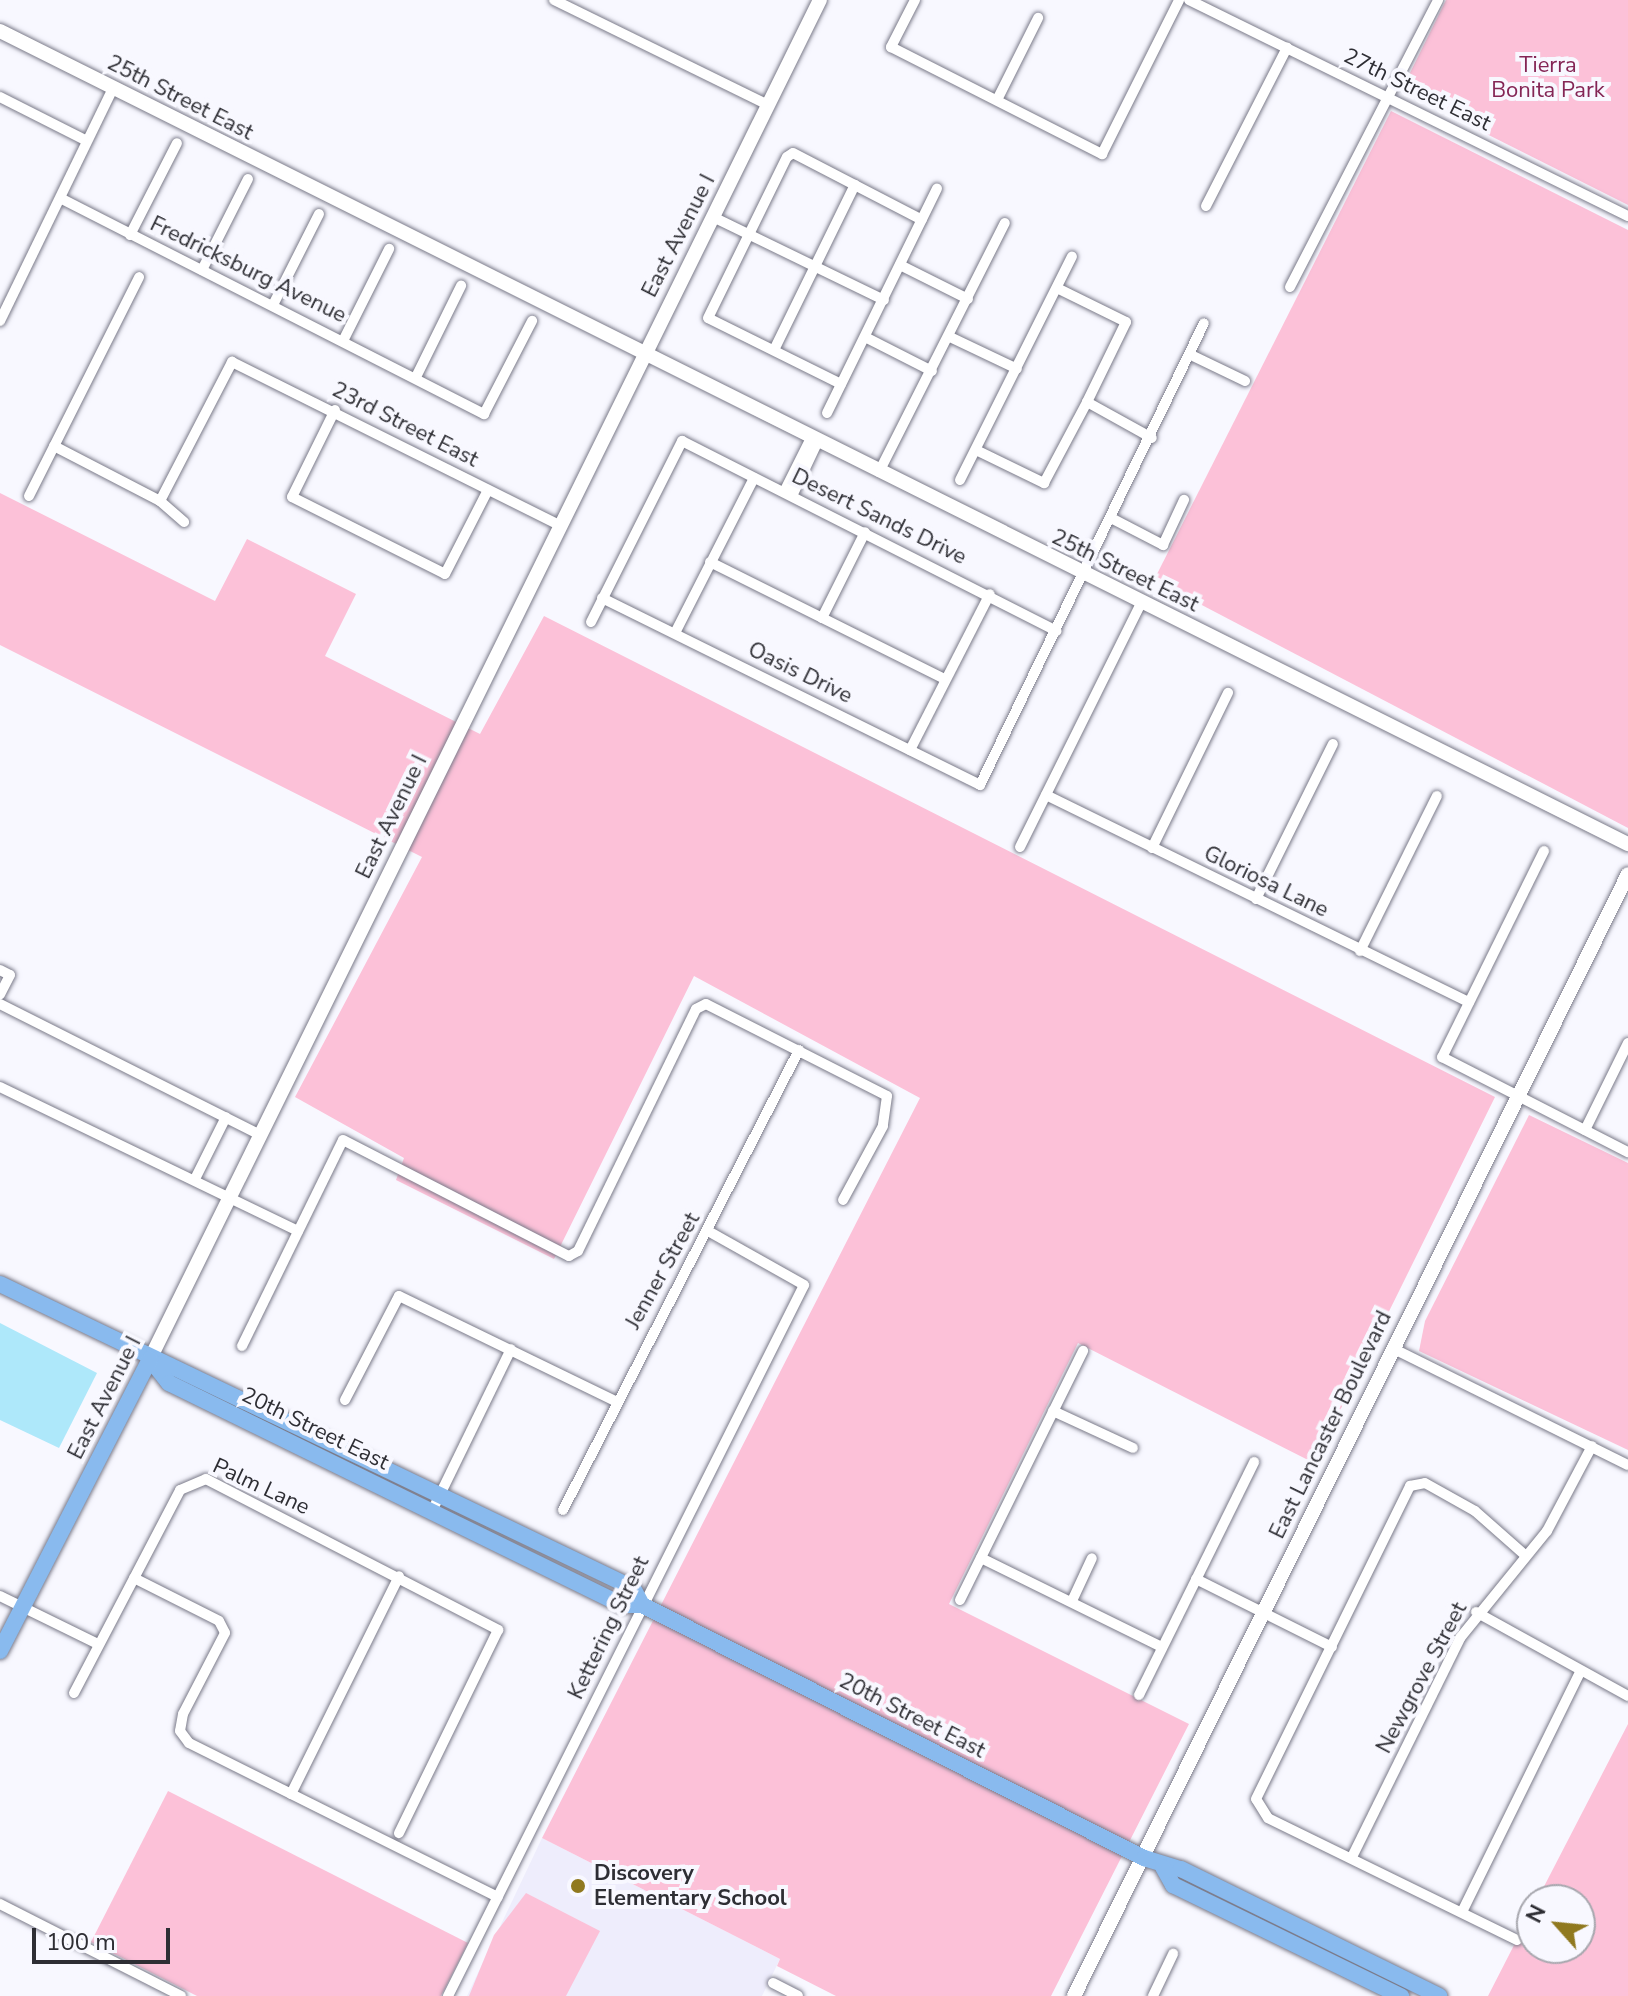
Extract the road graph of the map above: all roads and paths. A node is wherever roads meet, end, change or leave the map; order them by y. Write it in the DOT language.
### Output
graph roads {
  1 [pos="554,0"];
  2 [pos="820,0"];
  3 [pos="915,0"];
  4 [pos="1179,0"];
  5 [pos="1189,0"];
  6 [pos="1438,0"];
  7 [pos="1038,18"];
  8 [pos="0,31"];
  9 [pos="1287,48"];
  10 [pos="113,88"];
  11 [pos="0,97"];
  12 [pos="1389,99"];
  13 [pos="997,100"];
  14 [pos="768,105"];
  15 [pos="87,141"];
  16 [pos="177,143"];
  17 [pos="248,179"];
  18 [pos="855,185"];
  19 [pos="937,188"];
  20 [pos="62,199"];
  21 [pos="1206,206"];
  22 [pos="319,214"];
  23 [pos="1628,216"];
  24 [pos="713,217"];
  25 [pos="922,220"];
  26 [pos="1005,223"];
  27 [pos="130,235"];
  28 [pos="750,236"];
  29 [pos="389,249"];
  30 [pos="1072,256"];
  31 [pos="900,265"];
  32 [pos="816,268"];
  33 [pos="202,270"];
  34 [pos="139,277"];
  35 [pos="461,286"];
  36 [pos="1290,287"];
  37 [pos="1057,288"];
  38 [pos="968,299"];
  39 [pos="884,300"];
  40 [pos="273,305"];
  41 [pos="0,321"];
  42 [pos="532,321"];
  43 [pos="1204,323"];
  44 [pos="865,337"];
  45 [pos="950,337"];
  46 [pos="344,339"];
  47 [pos="774,350"];
  48 [pos="1191,355"];
  49 [pos="643,356"];
  50 [pos="1017,369"];
  51 [pos="932,371"];
  52 [pos="416,377"];
  53 [pos="1245,381"];
  54 [pos="841,384"];
  55 [pos="1087,402"];
  56 [pos="335,410"];
  57 [pos="827,413"];
  58 [pos="1152,438"];
  59 [pos="815,440"];
  60 [pos="54,446"];
  61 [pos="976,450"];
  62 [pos="879,472"];
  63 [pos="754,478"];
  64 [pos="960,480"];
  65 [pos="488,490"];
  66 [pos="788,494"];
  67 [pos="29,496"];
  68 [pos="1184,500"];
  69 [pos="160,501"];
  70 [pos="1111,518"];
  71 [pos="184,522"];
  72 [pos="559,525"];
  73 [pos="865,532"];
  74 [pos="710,562"];
  75 [pos="1085,576"];
  76 [pos="990,594"];
  77 [pos="602,598"];
  78 [pos="1141,603"];
  79 [pos="822,618"];
  80 [pos="591,622"];
  81 [pos="1057,631"];
  82 [pos="675,633"];
  83 [pos="945,679"];
  84 [pos="1228,693"];
  85 [pos="1333,744"];
  86 [pos="910,750"];
  87 [pos="1046,795"];
  88 [pos="1437,796"];
  89 [pos="1628,844"];
  90 [pos="1020,847"];
  91 [pos="1152,848"];
  92 [pos="1544,851"];
  93 [pos="1628,874"];
  94 [pos="1256,899"];
  95 [pos="1360,951"];
  96 [pos="0,970"];
  97 [pos="0,995"];
  98 [pos="1469,1002"];
  99 [pos="0,1004"];
  100 [pos="1628,1043"];
  101 [pos="799,1050"];
  102 [pos="0,1087"];
  103 [pos="1519,1096"];
  104 [pos="226,1117"];
  105 [pos="1585,1130"];
  106 [pos="261,1135"];
  107 [pos="1628,1152"];
  108 [pos="195,1179"];
  109 [pos="230,1197"];
  110 [pos="843,1200"];
  111 [pos="298,1231"];
  112 [pos="708,1231"];
  113 [pos="0,1284"];
  114 [pos="242,1346"];
  115 [pos="511,1349"];
  116 [pos="1394,1349"];
  117 [pos="1083,1351"];
  118 [pos="150,1359"];
  119 [pos="345,1400"];
  120 [pos="617,1402"];
  121 [pos="1053,1411"];
  122 [pos="1592,1446"];
  123 [pos="1133,1448"];
  124 [pos="1254,1462"];
  125 [pos="1628,1465"];
  126 [pos="439,1493"];
  127 [pos="563,1510"];
  128 [pos="432,1511"];
  129 [pos="1526,1556"];
  130 [pos="981,1558"];
  131 [pos="1092,1558"];
  132 [pos="399,1576"];
  133 [pos="134,1578"];
  134 [pos="1196,1579"];
  135 [pos="0,1596"];
  136 [pos="960,1600"];
  137 [pos="1072,1601"];
  138 [pos="642,1605"];
  139 [pos="22,1607"];
  140 [pos="1264,1612"];
  141 [pos="1476,1612"];
  142 [pos="98,1644"];
  143 [pos="1162,1647"];
  144 [pos="1332,1647"];
  145 [pos="0,1651"];
  146 [pos="1580,1672"];
  147 [pos="74,1693"];
  148 [pos="1139,1695"];
  149 [pos="1628,1696"];
  150 [pos="291,1794"];
  151 [pos="399,1833"];
  152 [pos="1352,1857"];
  153 [pos="1144,1858"];
  154 [pos="1163,1867"];
  155 [pos="498,1897"];
  156 [pos="0,1904"];
  157 [pos="1462,1912"];
  158 [pos="1516,1939"];
  159 [pos="1173,1954"];
  160 [pos="773,1983"];
  161 [pos="181,1996"];
  162 [pos="448,1996"];
  163 [pos="798,1996"];
  164 [pos="1074,1996"];
  165 [pos="1153,1996"];
  166 [pos="1401,1996"];
  167 [pos="1439,1996"];
  1 -- 14 [label="street"];
  2 -- 14 [label="main road, East Avenue I"];
  3 -- 13 [label="street"];
  4 -- 13 [label="street"];
  5 -- 9 [label="street, 27th Street East"];
  6 -- 12 [label="street"];
  7 -- 13 [label="street"];
  8 -- 10 [label="main road, 25th Street East"];
  9 -- 12 [label="street, 27th Street East"];
  9 -- 21 [label="street"];
  10 -- 15 [label="street"];
  10 -- 49 [label="main road, 25th Street East"];
  11 -- 15 [label="street"];
  12 -- 23 [label="street, 27th Street East"];
  12 -- 36 [label="street"];
  14 -- 24 [label="main road, East Avenue I"];
  15 -- 20 [label="street"];
  16 -- 27 [label="street"];
  17 -- 33 [label="street"];
  18 -- 25 [label="street"];
  18 -- 28 [label="street"];
  18 -- 32 [label="street"];
  19 -- 25 [label="street"];
  20 -- 27 [label="street, Fredricksburg Avenue"];
  20 -- 41 [label="street"];
  22 -- 40 [label="street"];
  24 -- 28 [label="street"];
  24 -- 49 [label="main road, East Avenue I"];
  25 -- 31 [label="street"];
  26 -- 38 [label="street"];
  27 -- 33 [label="street, Fredricksburg Avenue"];
  28 -- 32 [label="street"];
  28 -- 47 [label="street"];
  29 -- 46 [label="street"];
  30 -- 37 [label="street"];
  31 -- 38 [label="street"];
  31 -- 39 [label="street"];
  32 -- 39 [label="street"];
  32 -- 47 [label="street"];
  33 -- 40 [label="street, Fredricksburg Avenue"];
  34 -- 60 [label="street"];
  35 -- 52 [label="street"];
  37 -- 50 [label="street"];
  37 -- 55 [label="street"];
  38 -- 45 [label="street"];
  39 -- 44 [label="street"];
  40 -- 46 [label="street, Fredricksburg Avenue"];
  42 -- 52 [label="street, Fredricksburg Avenue"];
  43 -- 48 [label="street"];
  44 -- 51 [label="street"];
  44 -- 54 [label="street"];
  45 -- 50 [label="street"];
  45 -- 51 [label="street"];
  46 -- 52 [label="street, Fredricksburg Avenue"];
  47 -- 54 [label="street"];
  48 -- 53 [label="street"];
  48 -- 58 [label="street"];
  49 -- 59 [label="main road, 25th Street East"];
  49 -- 72 [label="main road, East Avenue I"];
  50 -- 61 [label="street"];
  51 -- 62 [label="street"];
  54 -- 57 [label="street"];
  55 -- 58 [label="street"];
  55 -- 61 [label="street"];
  56 -- 65 [label="street, 23rd Street East"];
  56 -- 65 [label="street"];
  56 -- 69 [label="street, 23rd Street East"];
  58 -- 70 [label="street"];
  59 -- 62 [label="main road, 25th Street East"];
  59 -- 66 [label="street"];
  60 -- 67 [label="street"];
  60 -- 69 [label="street"];
  61 -- 64 [label="street"];
  62 -- 75 [label="main road, 25th Street East"];
  63 -- 66 [label="street, Desert Sands Drive"];
  63 -- 74 [label="street"];
  63 -- 77 [label="street, Desert Sands Drive"];
  65 -- 72 [label="street, 23rd Street East"];
  66 -- 73 [label="street, Desert Sands Drive"];
  68 -- 70 [label="street"];
  69 -- 71 [label="street"];
  70 -- 75 [label="street"];
  72 -- 106 [label="main road, East Avenue I"];
  73 -- 76 [label="street, Desert Sands Drive"];
  73 -- 79 [label="street"];
  74 -- 79 [label="street"];
  74 -- 82 [label="street"];
  75 -- 78 [label="main road, 25th Street East"];
  75 -- 81 [label="street"];
  76 -- 81 [label="street, Desert Sands Drive"];
  76 -- 83 [label="street"];
  77 -- 80 [label="street"];
  77 -- 82 [label="street, Oasis Drive"];
  78 -- 87 [label="street"];
  78 -- 89 [label="main road, 25th Street East"];
  79 -- 83 [label="street"];
  81 -- 86 [label="street, Oasis Drive"];
  82 -- 86 [label="street, Oasis Drive"];
  83 -- 86 [label="street"];
  84 -- 91 [label="street"];
  85 -- 94 [label="street"];
  87 -- 90 [label="street"];
  87 -- 91 [label="street, Gloriosa Lane"];
  88 -- 95 [label="street"];
  91 -- 94 [label="street, Gloriosa Lane"];
  92 -- 98 [label="street"];
  93 -- 103 [label="main road, East Lancaster Boulevard"];
  94 -- 95 [label="street, Gloriosa Lane"];
  95 -- 98 [label="street, Gloriosa Lane"];
  96 -- 97 [label="street"];
  98 -- 103 [label="street"];
  99 -- 104 [label="street"];
  100 -- 105 [label="street"];
  101 -- 110 [label="street"];
  101 -- 111 [label="street"];
  101 -- 112 [label="street, Jenner Street"];
  102 -- 108 [label="street"];
  103 -- 105 [label="street"];
  103 -- 116 [label="main road, East Lancaster Boulevard"];
  104 -- 106 [label="street"];
  104 -- 108 [label="street"];
  105 -- 107 [label="street"];
  106 -- 109 [label="main road, East Avenue I"];
  108 -- 109 [label="street"];
  109 -- 111 [label="street"];
  109 -- 118 [label="main road, East Avenue I"];
  111 -- 114 [label="street"];
  112 -- 120 [label="street, Jenner Street"];
  112 -- 138 [label="street, Kettering Street"];
  113 -- 118 [label="main road, 20th Street East"];
  115 -- 119 [label="street"];
  115 -- 120 [label="street"];
  115 -- 126 [label="street"];
  116 -- 122 [label="street"];
  116 -- 140 [label="main road, East Lancaster Boulevard"];
  117 -- 121 [label="street"];
  118 -- 126 [label="main road, 20th Street East"];
  118 -- 128 [label="main road, 20th Street East"];
  118 -- 139 [label="main road, East Avenue I"];
  120 -- 127 [label="street, Jenner Street"];
  121 -- 123 [label="street"];
  121 -- 130 [label="street"];
  122 -- 125 [label="street"];
  122 -- 129 [label="street, Newgrove Street"];
  124 -- 134 [label="street"];
  126 -- 128 [label="street"];
  126 -- 138 [label="main road, 20th Street East"];
  128 -- 138 [label="main road, 20th Street East"];
  129 -- 141 [label="street, Newgrove Street"];
  129 -- 144 [label="street"];
  130 -- 136 [label="street"];
  130 -- 137 [label="street"];
  131 -- 137 [label="street"];
  132 -- 133 [label="street, Palm Lane"];
  132 -- 150 [label="street"];
  132 -- 151 [label="street, Palm Lane"];
  133 -- 142 [label="street, Palm Lane"];
  133 -- 150 [label="street"];
  134 -- 140 [label="street"];
  134 -- 143 [label="street"];
  135 -- 139 [label="street"];
  137 -- 143 [label="street"];
  138 -- 153 [label="main road, 20th Street East"];
  138 -- 155 [label="street, Kettering Street"];
  139 -- 142 [label="street"];
  139 -- 145 [label="main road, East Avenue I"];
  140 -- 144 [label="street"];
  140 -- 153 [label="main road, East Lancaster Boulevard"];
  141 -- 146 [label="street"];
  141 -- 152 [label="street, Newgrove Street"];
  142 -- 147 [label="street, Palm Lane"];
  143 -- 148 [label="street"];
  144 -- 152 [label="street"];
  146 -- 149 [label="street"];
  146 -- 157 [label="street"];
  150 -- 155 [label="street"];
  152 -- 157 [label="street"];
  153 -- 154 [label="main road, 20th Street East"];
  153 -- 164 [label="main road, East Lancaster Boulevard"];
  154 -- 166 [label="main road, 20th Street East"];
  154 -- 167 [label="main road, 20th Street East"];
  155 -- 162 [label="street, Kettering Street"];
  156 -- 161 [label="street"];
  157 -- 158 [label="street"];
  159 -- 165 [label="street"];
  160 -- 163 [label="street"];
}
